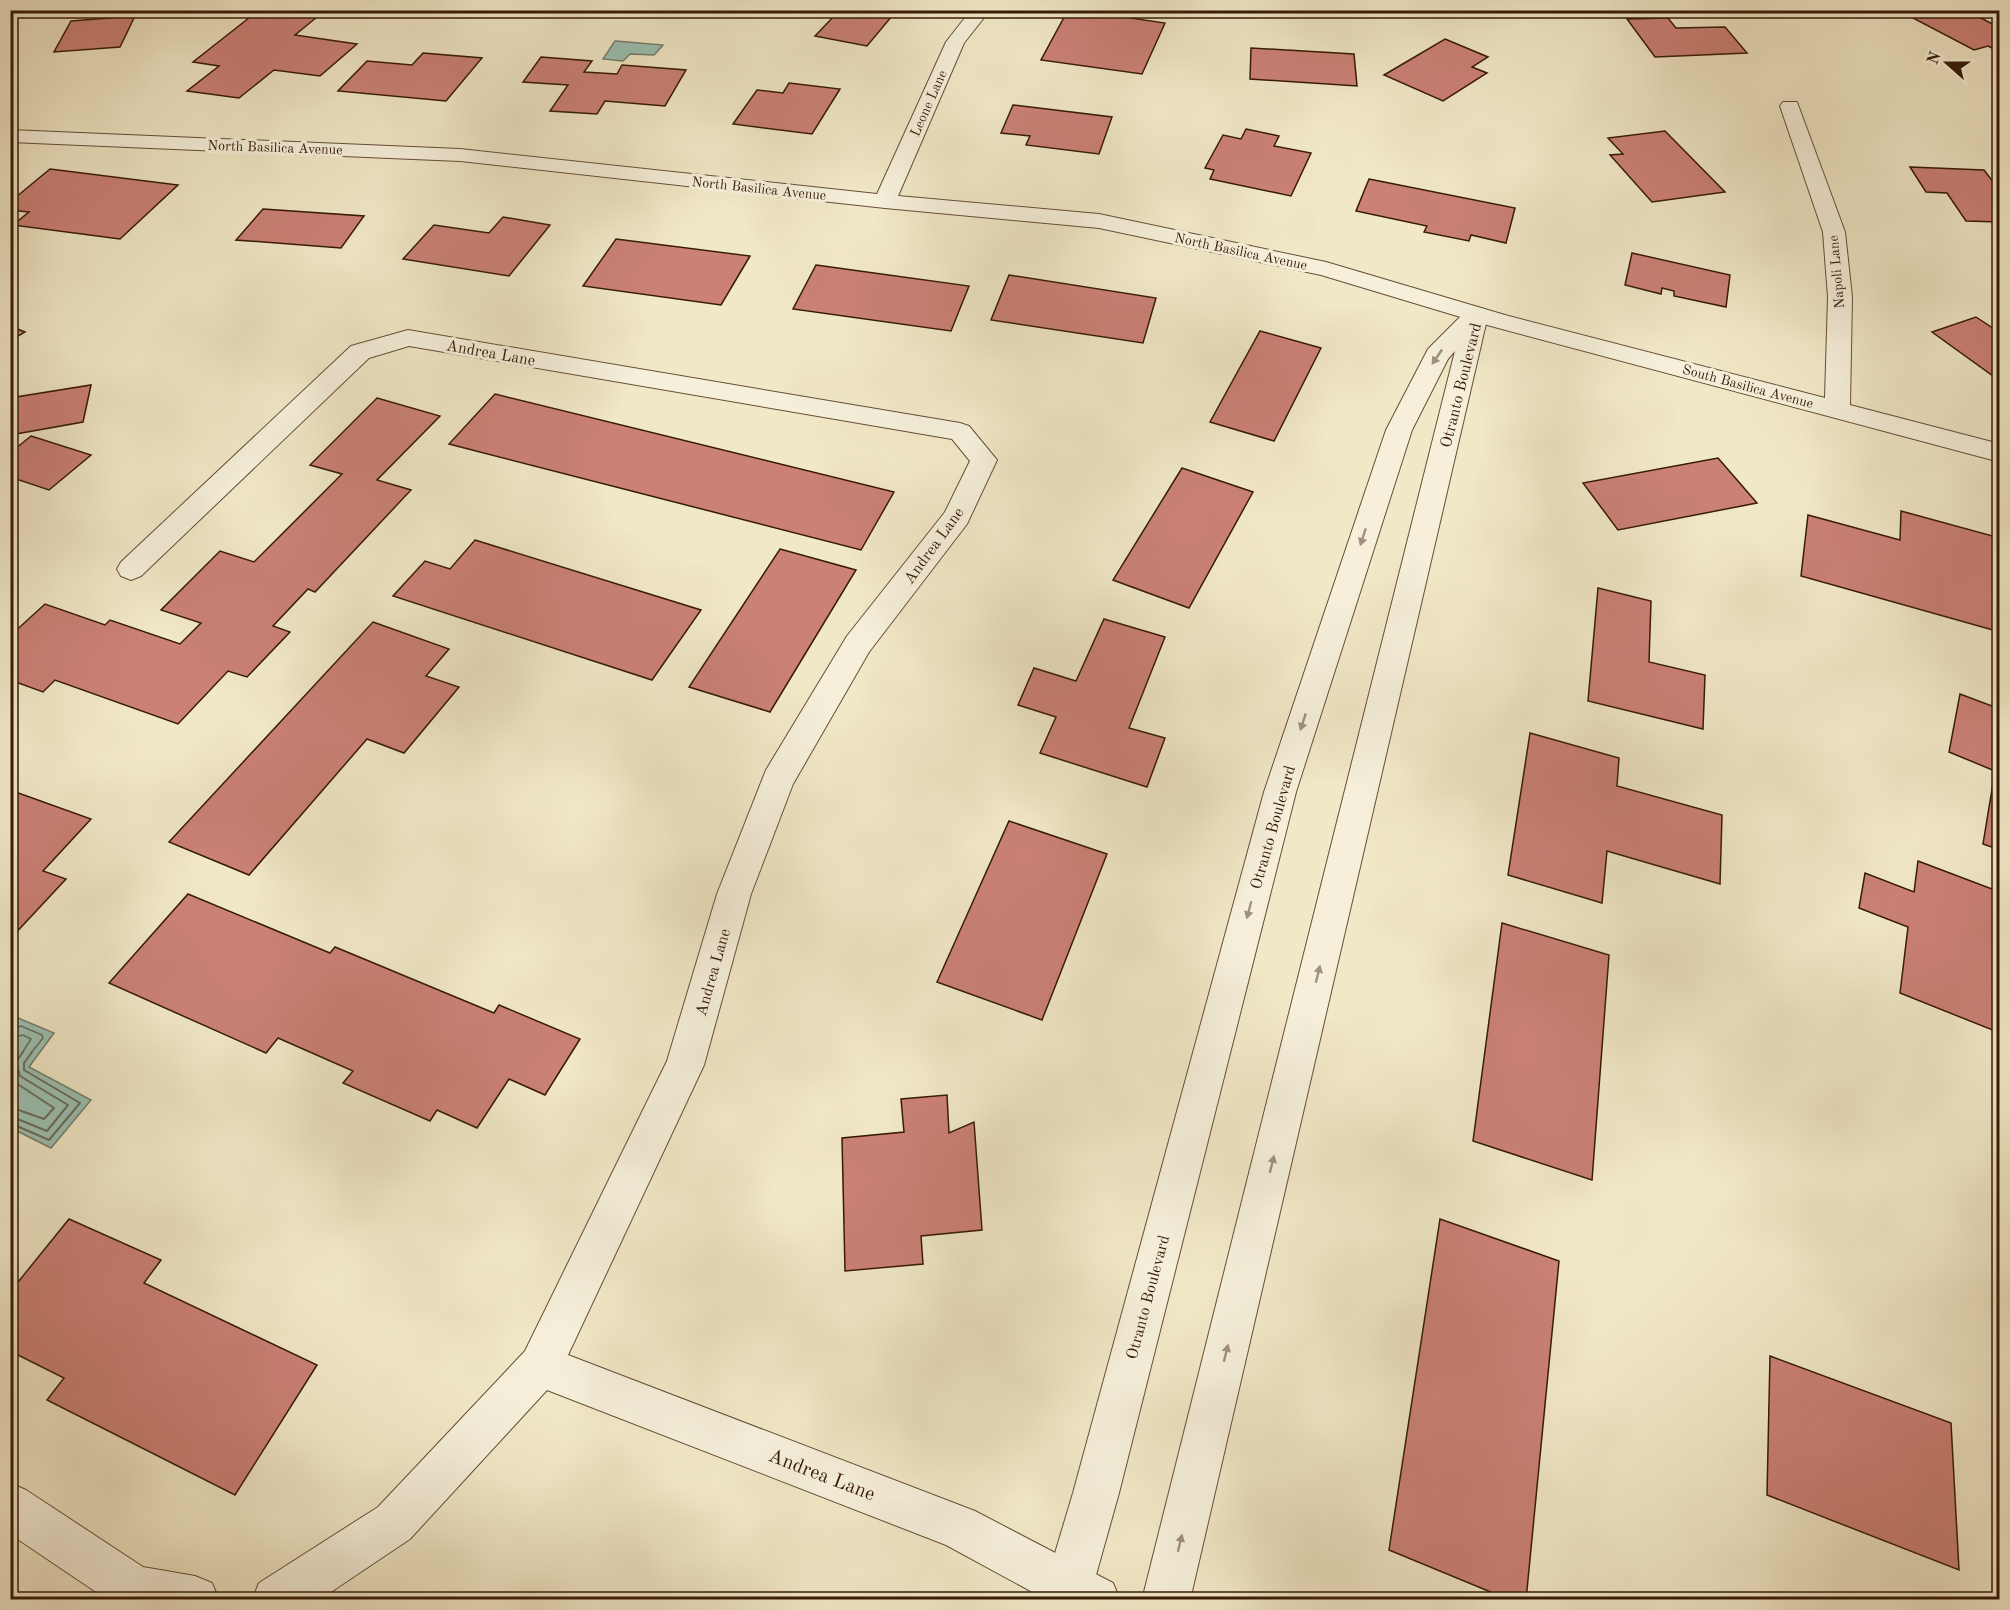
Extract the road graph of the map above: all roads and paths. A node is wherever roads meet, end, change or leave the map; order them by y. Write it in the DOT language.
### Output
graph roads {
  1 [pos="981,10"];
  2 [pos="1791,106"];
  3 [pos="10,136"];
  4 [pos="885,201"];
  5 [pos="1486,317"];
  6 [pos="1837,409"];
  7 [pos="2000,453"];
  8 [pos="131,569"];
  9 [pos="540,1366"];
  10 [pos="10,1506"];
  11 [pos="1077,1595"];
  12 [pos="195,1599"];
  13 [pos="276,1599"];
  14 [pos="1166,1599"];
  1 -- 4 [label="street, Leone Lane"];
  2 -- 6 [label="street, Napoli Lane"];
  3 -- 4 [label="street, North Basilica Avenue"];
  4 -- 5 [label="street, North Basilica Avenue"];
  5 -- 6 [label="street, South Basilica Avenue"];
  5 -- 11 [label="street, Otranto Boulevard, one-way"];
  14 -- 5 [label="street, Otranto Boulevard, one-way"];
  6 -- 7 [label="street, South Basilica Avenue"];
  8 -- 9 [label="street, Andrea Lane"];
  9 -- 11 [label="street, Andrea Lane"];
  9 -- 13 [label="street, Andrea Lane"];
  10 -- 12 [label="street"];
}
